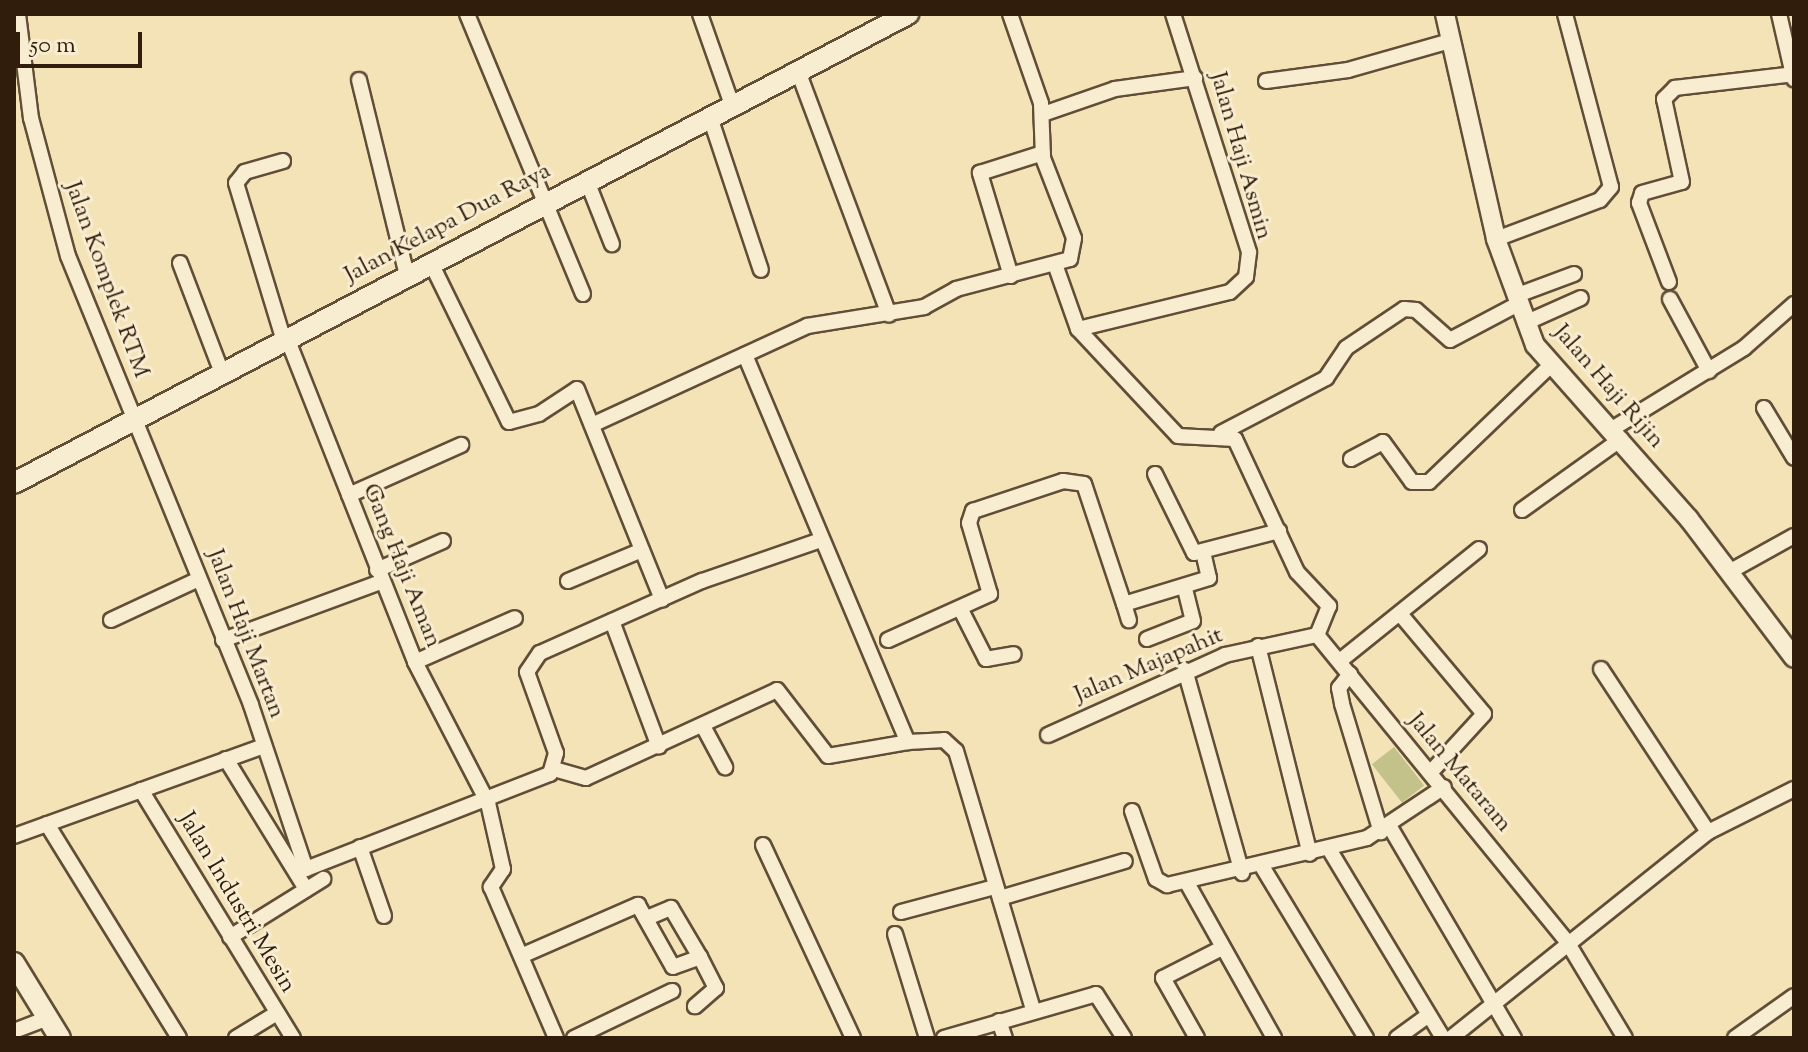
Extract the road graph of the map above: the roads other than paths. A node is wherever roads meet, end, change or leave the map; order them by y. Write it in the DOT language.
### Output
graph roads {
  1 [pos="18,14"];
  2 [pos="467,14"];
  3 [pos="700,14"];
  4 [pos="908,14"];
  5 [pos="1010,14"];
  6 [pos="1173,14"];
  7 [pos="1445,14"];
  8 [pos="1565,14"];
  9 [pos="1780,14"];
  10 [pos="17,38"];
  11 [pos="1450,41"];
  12 [pos="798,71"];
  13 [pos="1794,76"];
  14 [pos="1195,78"];
  15 [pos="359,80"];
  16 [pos="1266,81"];
  17 [pos="732,105"];
  18 [pos="1043,114"];
  19 [pos="710,117"];
  20 [pos="1043,153"];
  21 [pos="283,161"];
  22 [pos="587,181"];
  23 [pos="549,201"];
  24 [pos="1496,239"];
  25 [pos="612,244"];
  26 [pos="180,263"];
  27 [pos="431,263"];
  28 [pos="1056,267"];
  29 [pos="761,270"];
  30 [pos="1574,274"];
  31 [pos="407,275"];
  32 [pos="1011,276"];
  33 [pos="1669,282"];
  34 [pos="583,294"];
  35 [pos="1581,298"];
  36 [pos="1670,299"];
  37 [pos="1516,300"];
  38 [pos="1794,304"];
  39 [pos="889,315"];
  40 [pos="1525,323"];
  41 [pos="1078,329"];
  42 [pos="286,340"];
  43 [pos="745,355"];
  44 [pos="1550,366"];
  45 [pos="1709,371"];
  46 [pos="222,373"];
  47 [pos="1764,408"];
  48 [pos="136,418"];
  49 [pos="592,425"];
  50 [pos="1221,433"];
  51 [pos="1616,434"];
  52 [pos="461,445"];
  53 [pos="1794,458"];
  54 [pos="1351,459"];
  55 [pos="1155,474"];
  56 [pos="14,483"];
  57 [pos="349,495"];
  58 [pos="1522,510"];
  59 [pos="1279,531"];
  60 [pos="1794,536"];
  61 [pos="821,540"];
  62 [pos="443,541"];
  63 [pos="1479,549"];
  64 [pos="642,550"];
  65 [pos="1203,552"];
  66 [pos="1729,572"];
  67 [pos="379,576"];
  68 [pos="199,579"];
  69 [pos="568,581"];
  70 [pos="1184,586"];
  71 [pos="662,599"];
  72 [pos="1124,604"];
  73 [pos="961,610"];
  74 [pos="1401,615"];
  75 [pos="515,618"];
  76 [pos="111,620"];
  77 [pos="1129,620"];
  78 [pos="612,621"];
  79 [pos="1317,635"];
  80 [pos="1147,639"];
  81 [pos="223,640"];
  82 [pos="888,640"];
  83 [pos="1258,646"];
  84 [pos="1014,654"];
  85 [pos="1794,658"];
  86 [pos="1341,660"];
  87 [pos="415,662"];
  88 [pos="1601,669"];
  89 [pos="1185,670"];
  90 [pos="1350,674"];
  91 [pos="703,726"];
  92 [pos="1048,735"];
  93 [pos="908,742"];
  94 [pos="264,746"];
  95 [pos="659,747"];
  96 [pos="226,759"];
  97 [pos="725,767"];
  98 [pos="554,769"];
  99 [pos="1431,772"];
  100 [pos="1444,787"];
  101 [pos="1794,789"];
  102 [pos="141,790"];
  103 [pos="488,803"];
  104 [pos="1132,811"];
  105 [pos="47,824"];
  106 [pos="1385,829"];
  107 [pos="1708,832"];
  108 [pos="14,836"];
  109 [pos="763,845"];
  110 [pos="360,847"];
  111 [pos="1329,849"];
  112 [pos="1310,854"];
  113 [pos="1125,861"];
  114 [pos="1263,868"];
  115 [pos="1242,873"];
  116 [pos="323,879"];
  117 [pos="1186,881"];
  118 [pos="306,889"];
  119 [pos="997,892"];
  120 [pos="901,912"];
  121 [pos="384,916"];
  122 [pos="647,918"];
  123 [pos="895,934"];
  124 [pos="230,937"];
  125 [pos="1566,940"];
  126 [pos="1220,949"];
  127 [pos="521,956"];
  128 [pos="700,957"];
  129 [pos="14,963"];
  130 [pos="672,991"];
  131 [pos="1794,996"];
  132 [pos="1494,1005"];
  133 [pos="695,1006"];
  134 [pos="1034,1012"];
  135 [pos="277,1013"];
  136 [pos="1427,1016"];
  137 [pos="48,1018"];
  138 [pos="999,1021"];
  139 [pos="14,1031"];
  140 [pos="60,1038"];
  141 [pos="179,1038"];
  142 [pos="236,1038"];
  143 [pos="293,1038"];
  144 [pos="556,1038"];
  145 [pos="574,1038"];
  146 [pos="853,1038"];
  147 [pos="927,1038"];
  148 [pos="944,1038"];
  149 [pos="1005,1038"];
  150 [pos="1124,1038"];
  151 [pos="1197,1038"];
  152 [pos="1274,1038"];
  153 [pos="1366,1038"];
  154 [pos="1397,1038"];
  155 [pos="1443,1038"];
  156 [pos="1451,1038"];
  157 [pos="1514,1038"];
  158 [pos="1625,1038"];
  159 [pos="1735,1038"];
  1 -- 10 [label="street, Jalan Komplek RTM"];
  2 -- 23 [label="street"];
  3 -- 17 [label="street"];
  4 -- 12 [label="main road, Jalan Kelapa Dua Raya"];
  5 -- 18 [label="street"];
  6 -- 14 [label="street, Jalan Haji Asmin"];
  7 -- 11 [label="street, Jalan Haji Rijin"];
  8 -- 24 [label="street"];
  9 -- 13 [label="street"];
  10 -- 48 [label="street, Jalan Komplek RTM"];
  11 -- 16 [label="street"];
  11 -- 24 [label="street, Jalan Haji Rijin"];
  12 -- 17 [label="main road, Jalan Kelapa Dua Raya"];
  12 -- 39 [label="street"];
  13 -- 33 [label="street"];
  14 -- 18 [label="street"];
  14 -- 41 [label="street, Jalan Haji Asmin"];
  15 -- 31 [label="street"];
  17 -- 19 [label="main road, Jalan Kelapa Dua Raya"];
  18 -- 20 [label="street"];
  19 -- 22 [label="main road, Jalan Kelapa Dua Raya"];
  19 -- 29 [label="street"];
  20 -- 28 [label="street"];
  20 -- 32 [label="street"];
  21 -- 42 [label="street, Gang Haji Aman"];
  22 -- 23 [label="main road, Jalan Kelapa Dua Raya"];
  22 -- 25 [label="street"];
  23 -- 27 [label="main road, Jalan Kelapa Dua Raya"];
  23 -- 34 [label="street"];
  24 -- 37 [label="street, Jalan Haji Rijin"];
  26 -- 46 [label="street"];
  27 -- 31 [label="main road, Jalan Kelapa Dua Raya"];
  27 -- 49 [label="street"];
  28 -- 32 [label="street"];
  28 -- 41 [label="street"];
  30 -- 37 [label="street"];
  31 -- 42 [label="main road, Jalan Kelapa Dua Raya"];
  32 -- 39 [label="street"];
  35 -- 40 [label="street"];
  36 -- 45 [label="street"];
  37 -- 40 [label="street, Jalan Haji Rijin"];
  37 -- 50 [label="street"];
  38 -- 45 [label="street"];
  39 -- 43 [label="street"];
  40 -- 44 [label="street, Jalan Haji Rijin"];
  41 -- 50 [label="street"];
  42 -- 46 [label="main road, Jalan Kelapa Dua Raya"];
  42 -- 57 [label="street, Gang Haji Aman"];
  43 -- 49 [label="street"];
  43 -- 61 [label="street"];
  44 -- 51 [label="street, Jalan Haji Rijin"];
  44 -- 54 [label="street"];
  45 -- 51 [label="street"];
  46 -- 48 [label="main road, Jalan Kelapa Dua Raya"];
  47 -- 53 [label="street"];
  48 -- 56 [label="main road, Jalan Kelapa Dua Raya"];
  48 -- 68 [label="street, Jalan Haji Martan"];
  49 -- 64 [label="street"];
  50 -- 59 [label="street"];
  51 -- 58 [label="street"];
  51 -- 66 [label="street, Jalan Haji Rijin"];
  52 -- 57 [label="street"];
  55 -- 65 [label="street"];
  57 -- 67 [label="street, Gang Haji Aman"];
  59 -- 65 [label="street"];
  59 -- 79 [label="street"];
  60 -- 66 [label="street"];
  61 -- 71 [label="street"];
  61 -- 93 [label="street"];
  62 -- 67 [label="street"];
  63 -- 74 [label="street"];
  64 -- 69 [label="street"];
  64 -- 71 [label="street"];
  65 -- 70 [label="street"];
  66 -- 85 [label="street, Jalan Haji Rijin"];
  67 -- 81 [label="street"];
  67 -- 87 [label="street, Gang Haji Aman"];
  68 -- 76 [label="street"];
  68 -- 81 [label="street, Jalan Haji Martan"];
  70 -- 72 [label="street"];
  70 -- 80 [label="street"];
  71 -- 78 [label="street"];
  72 -- 73 [label="street"];
  72 -- 77 [label="street"];
  73 -- 82 [label="street"];
  73 -- 84 [label="street"];
  74 -- 86 [label="street"];
  74 -- 99 [label="street"];
  75 -- 87 [label="street"];
  78 -- 95 [label="street"];
  78 -- 98 [label="street"];
  79 -- 83 [label="street, Jalan Majapahit"];
  79 -- 86 [label="street, Jalan Mataram"];
  81 -- 94 [label="street, Jalan Haji Martan"];
  83 -- 89 [label="street, Jalan Majapahit"];
  83 -- 112 [label="street"];
  86 -- 90 [label="street, Jalan Mataram"];
  87 -- 103 [label="street, Gang Haji Aman"];
  88 -- 107 [label="street"];
  89 -- 92 [label="street, Jalan Majapahit"];
  89 -- 115 [label="street"];
  90 -- 99 [label="street, Jalan Mataram"];
  90 -- 106 [label="street"];
  91 -- 93 [label="street"];
  91 -- 95 [label="street"];
  91 -- 97 [label="street"];
  93 -- 119 [label="street"];
  94 -- 96 [label="street"];
  94 -- 110 [label="street, Jalan Haji Martan"];
  95 -- 98 [label="street"];
  96 -- 102 [label="street"];
  96 -- 118 [label="street"];
  98 -- 103 [label="street"];
  99 -- 100 [label="street, Jalan Mataram"];
  100 -- 106 [label="street"];
  100 -- 125 [label="street, Jalan Mataram"];
  101 -- 107 [label="street"];
  102 -- 105 [label="street"];
  102 -- 124 [label="street, Jalan Industri Mesin"];
  103 -- 110 [label="street"];
  103 -- 127 [label="street, Gang Haji Aman"];
  104 -- 117 [label="street"];
  105 -- 108 [label="street"];
  105 -- 141 [label="street"];
  106 -- 111 [label="street"];
  106 -- 132 [label="street"];
  107 -- 125 [label="street"];
  109 -- 146 [label="street"];
  110 -- 121 [label="street"];
  111 -- 112 [label="street"];
  111 -- 136 [label="street"];
  112 -- 114 [label="street"];
  113 -- 119 [label="street"];
  114 -- 115 [label="street"];
  114 -- 153 [label="street"];
  115 -- 117 [label="street"];
  116 -- 118 [label="street"];
  117 -- 126 [label="street"];
  118 -- 124 [label="street"];
  119 -- 120 [label="street"];
  119 -- 134 [label="street"];
  122 -- 127 [label="street"];
  122 -- 128 [label="street"];
  122 -- 128 [label="street"];
  123 -- 147 [label="street"];
  124 -- 135 [label="street, Jalan Industri Mesin"];
  125 -- 132 [label="street"];
  125 -- 158 [label="street, Jalan Mataram"];
  126 -- 151 [label="street"];
  126 -- 152 [label="street"];
  127 -- 144 [label="street"];
  128 -- 133 [label="street"];
  129 -- 137 [label="main road"];
  130 -- 145 [label="street"];
  131 -- 159 [label="street"];
  132 -- 156 [label="street"];
  132 -- 157 [label="street"];
  134 -- 138 [label="street"];
  134 -- 150 [label="street"];
  135 -- 142 [label="street"];
  135 -- 143 [label="street, Jalan Industri Mesin"];
  136 -- 154 [label="street"];
  136 -- 155 [label="street"];
  137 -- 139 [label="street"];
  137 -- 140 [label="main road"];
  138 -- 148 [label="street"];
  138 -- 149 [label="street"];
}
